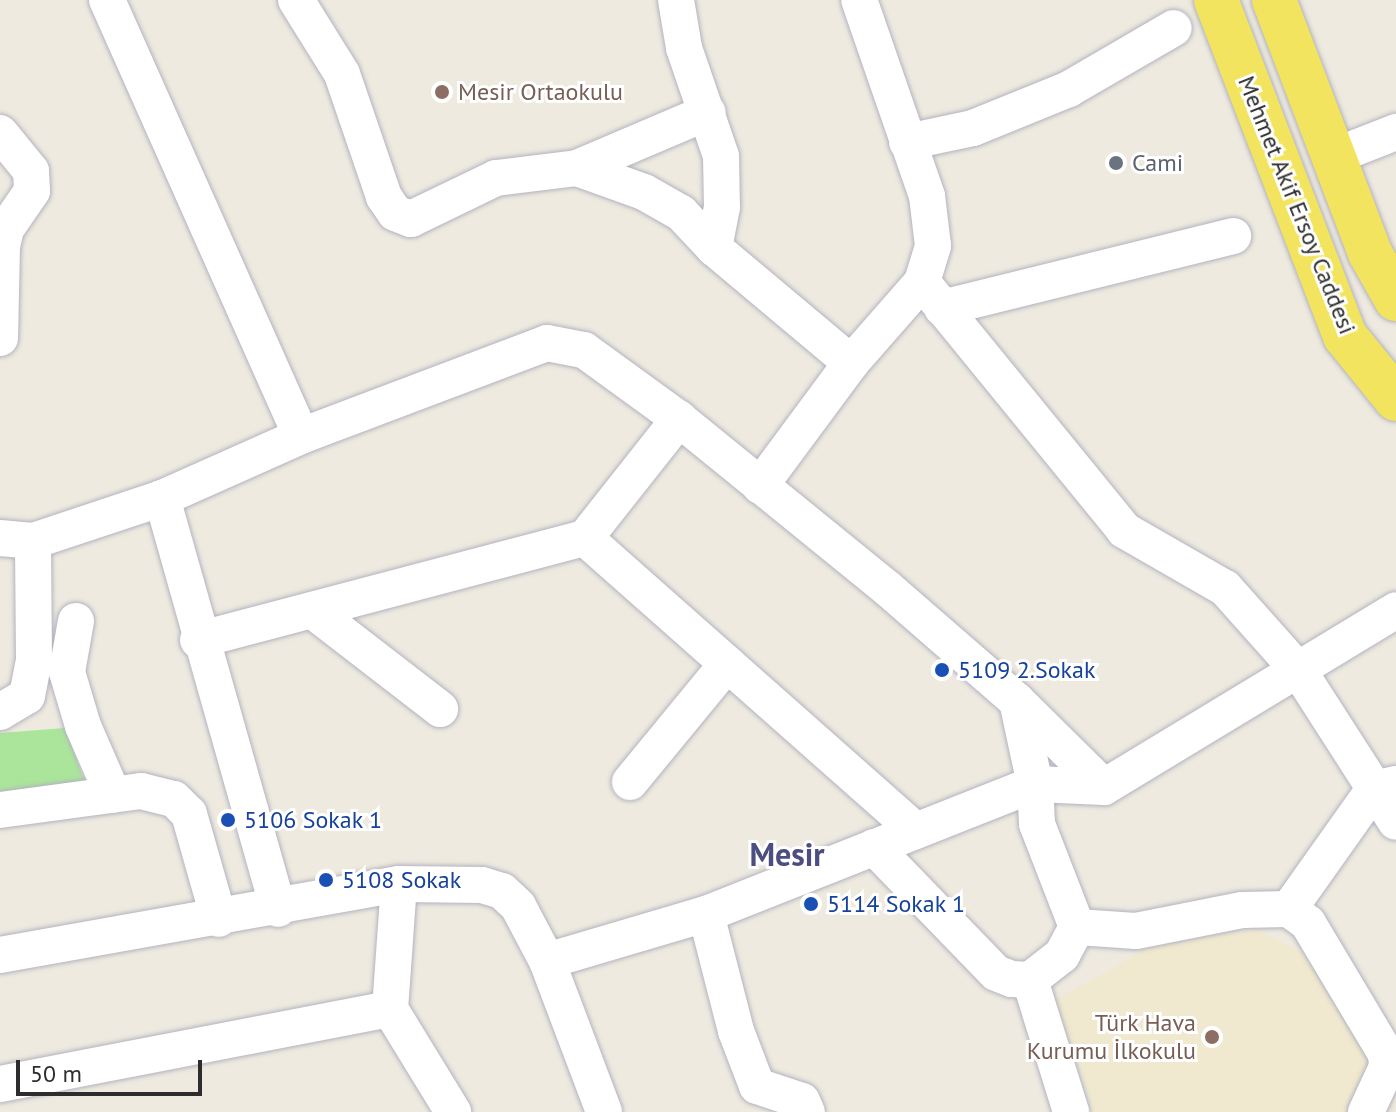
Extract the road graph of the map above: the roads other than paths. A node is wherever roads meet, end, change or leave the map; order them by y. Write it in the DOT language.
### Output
graph roads {
  1 [pos="107,0"];
  2 [pos="296,0"];
  3 [pos="676,0"];
  4 [pos="859,0"];
  5 [pos="1216,0"];
  6 [pos="1274,0"];
  7 [pos="1174,28"];
  8 [pos="708,112"];
  9 [pos="1396,132"];
  10 [pos="0,133"];
  11 [pos="907,142"];
  12 [pos="1335,156"];
  13 [pos="577,168"];
  14 [pos="1233,236"];
  15 [pos="714,248"];
  16 [pos="932,295"];
  17 [pos="1396,299"];
  18 [pos="0,338"];
  19 [pos="851,363"];
  20 [pos="1396,399"];
  21 [pos="679,419"];
  22 [pos="301,436"];
  23 [pos="760,486"];
  24 [pos="162,498"];
  25 [pos="585,538"];
  26 [pos="16,540"];
  27 [pos="312,610"];
  28 [pos="1396,610"];
  29 [pos="76,621"];
  30 [pos="198,640"];
  31 [pos="727,664"];
  32 [pos="1299,671"];
  33 [pos="1017,701"];
  34 [pos="440,709"];
  35 [pos="0,712"];
  36 [pos="630,782"];
  37 [pos="1035,784"];
  38 [pos="1385,786"];
  39 [pos="1104,787"];
  40 [pos="113,795"];
  41 [pos="0,810"];
  42 [pos="1396,822"];
  43 [pos="916,831"];
  44 [pos="874,847"];
  45 [pos="399,884"];
  46 [pos="278,909"];
  47 [pos="1289,909"];
  48 [pos="706,914"];
  49 [pos="219,919"];
  50 [pos="1077,927"];
  51 [pos="0,955"];
  52 [pos="547,961"];
  53 [pos="1030,980"];
  54 [pos="390,1009"];
  55 [pos="0,1084"];
  56 [pos="453,1112"];
  57 [pos="604,1112"];
  58 [pos="807,1112"];
  59 [pos="1071,1112"];
  60 [pos="1366,1112"];
  1 -- 22 [label="street"];
  2 -- 13 [label="street"];
  3 -- 8 [label="street"];
  4 -- 11 [label="street"];
  5 -- 20 [label="main road, Mehmet Akif Ersoy Caddesi"];
  6 -- 12 [label="main road, Mehmet Akif Ersoy Caddesi"];
  7 -- 11 [label="street"];
  8 -- 13 [label="street"];
  8 -- 15 [label="street"];
  9 -- 12 [label="street"];
  10 -- 18 [label="street"];
  11 -- 16 [label="street"];
  12 -- 17 [label="main road, Mehmet Akif Ersoy Caddesi"];
  13 -- 15 [label="street"];
  14 -- 16 [label="street"];
  15 -- 19 [label="street"];
  16 -- 19 [label="street"];
  16 -- 32 [label="street"];
  19 -- 23 [label="street"];
  21 -- 22 [label="street"];
  21 -- 23 [label="street"];
  21 -- 25 [label="street"];
  22 -- 24 [label="street"];
  23 -- 33 [label="street"];
  24 -- 26 [label="street"];
  24 -- 30 [label="street"];
  25 -- 27 [label="street"];
  25 -- 31 [label="street"];
  26 -- 35 [label="street"];
  27 -- 30 [label="street"];
  27 -- 34 [label="street"];
  28 -- 32 [label="street"];
  29 -- 40 [label="street"];
  30 -- 46 [label="street"];
  31 -- 36 [label="street"];
  31 -- 43 [label="street"];
  32 -- 38 [label="street"];
  32 -- 39 [label="street"];
  33 -- 37 [label="street"];
  33 -- 39 [label="street"];
  37 -- 39 [label="street"];
  37 -- 43 [label="street"];
  37 -- 50 [label="street"];
  38 -- 42 [label="street"];
  38 -- 47 [label="street"];
  40 -- 41 [label="street"];
  40 -- 49 [label="street"];
  43 -- 44 [label="street"];
  44 -- 48 [label="street"];
  44 -- 53 [label="street"];
  45 -- 46 [label="street"];
  45 -- 52 [label="street"];
  45 -- 54 [label="street"];
  46 -- 49 [label="street"];
  47 -- 50 [label="street"];
  47 -- 60 [label="street"];
  48 -- 52 [label="street"];
  48 -- 58 [label="street"];
  49 -- 51 [label="street"];
  50 -- 53 [label="street"];
  52 -- 57 [label="street"];
  53 -- 59 [label="street"];
  54 -- 55 [label="street"];
  54 -- 56 [label="street"];
}
